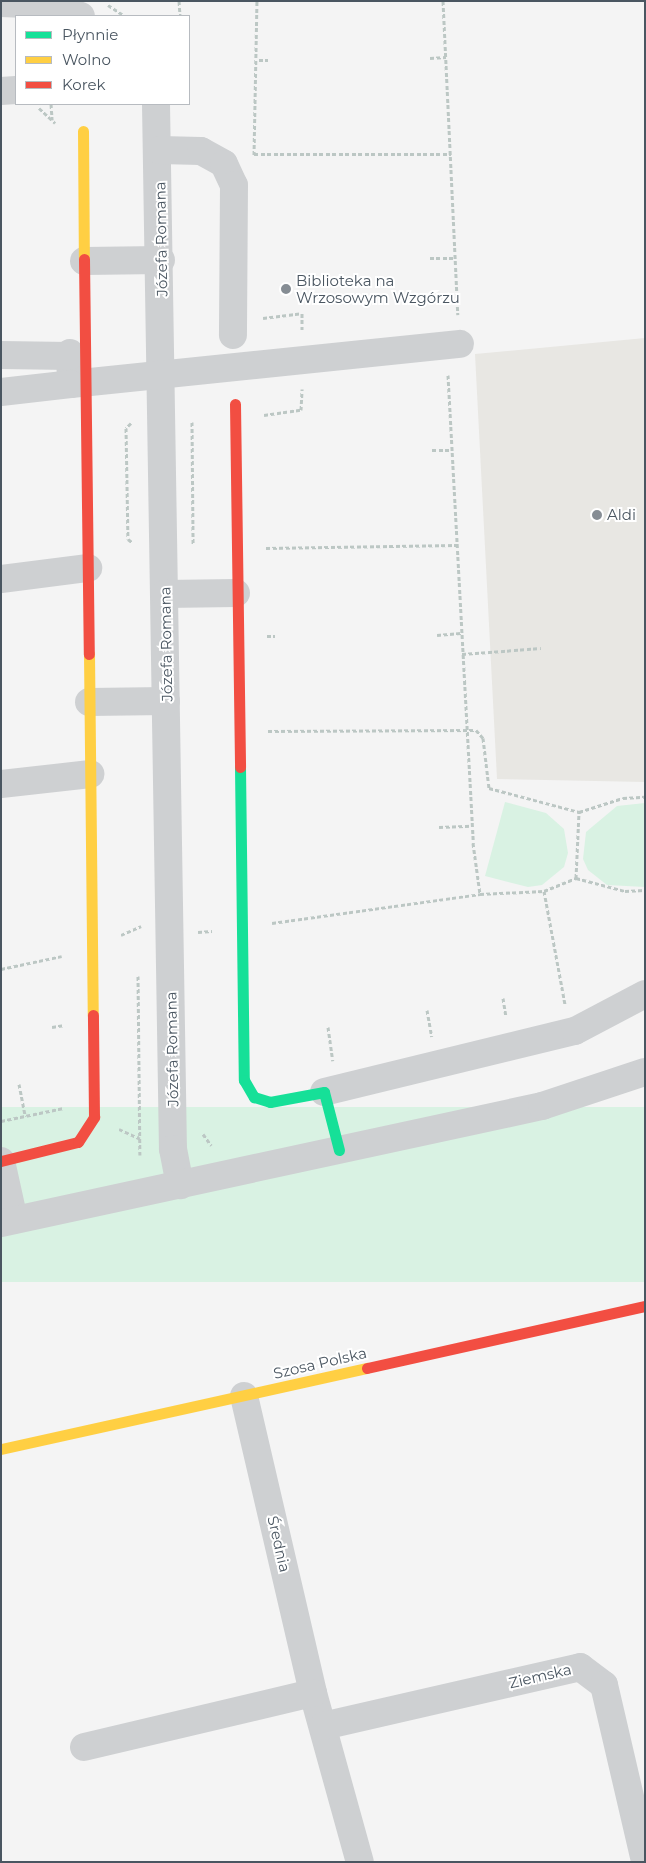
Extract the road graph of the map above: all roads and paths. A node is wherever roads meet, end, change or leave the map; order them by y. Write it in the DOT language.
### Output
graph roads {
  1 [pos="101,1"];
  2 [pos="180,1"];
  3 [pos="257,1"];
  4 [pos="443,1"];
  5 [pos="1,3"];
  6 [pos="52,3"];
  7 [pos="79,15"];
  8 [pos="123,15"];
  9 [pos="180,15"];
  10 [pos="446,57"];
  11 [pos="430,58"];
  12 [pos="259,60"];
  13 [pos="268,60"];
  14 [pos="15,90"];
  15 [pos="1,91"];
  16 [pos="51,105"];
  17 [pos="156,105"];
  18 [pos="52,120"];
  19 [pos="83,131"];
  20 [pos="160,150"];
  21 [pos="254,154"];
  22 [pos="451,154"];
  23 [pos="254,164"];
  24 [pos="430,258"];
  25 [pos="456,258"];
  26 [pos="84,260"];
  27 [pos="161,260"];
  28 [pos="234,335"];
  29 [pos="460,344"];
  30 [pos="1,355"];
  31 [pos="163,372"];
  32 [pos="78,383"];
  33 [pos="1,392"];
  34 [pos="235,404"];
  35 [pos="432,450"];
  36 [pos="452,450"];
  37 [pos="457,545"];
  38 [pos="236,548"];
  39 [pos="88,568"];
  40 [pos="1,579"];
  41 [pos="236,593"];
  42 [pos="165,594"];
  43 [pos="461,634"];
  44 [pos="437,635"];
  45 [pos="541,648"];
  46 [pos="462,654"];
  47 [pos="166,701"];
  48 [pos="90,702"];
  49 [pos="466,729"];
  50 [pos="237,732"];
  51 [pos="90,774"];
  52 [pos="1,784"];
  53 [pos="645,797"];
  54 [pos="579,812"];
  55 [pos="472,826"];
  56 [pos="439,827"];
  57 [pos="576,878"];
  58 [pos="645,890"];
  59 [pos="544,891"];
  60 [pos="480,894"];
  61 [pos="241,925"];
  62 [pos="179,928"];
  63 [pos="93,950"];
  64 [pos="1,965"];
  65 [pos="2,969"];
  66 [pos="644,996"];
  67 [pos="575,1031"];
  68 [pos="645,1072"];
  69 [pos="19,1084"];
  70 [pos="324,1092"];
  71 [pos="94,1101"];
  72 [pos="25,1116"];
  73 [pos="1,1121"];
  74 [pos="339,1150"];
  75 [pos="1,1161"];
  76 [pos="180,1185"];
  77 [pos="8,1222"];
  78 [pos="645,1306"];
  79 [pos="244,1396"];
  80 [pos="1,1449"];
  81 [pos="313,1693"];
  82 [pos="323,1726"];
  83 [pos="84,1747"];
  84 [pos="645,1861"];
  85 [pos="360,1862"];
  1 -- 8 [label="path"];
  2 -- 9 [label="path"];
  3 -- 12 [label="path"];
  4 -- 10 [label="path"];
  5 -- 6 [label="street"];
  6 -- 7 [label="street"];
  10 -- 11 [label="path"];
  10 -- 22 [label="path"];
  12 -- 13 [label="path"];
  12 -- 21 [label="path"];
  14 -- 15 [label="street"];
  16 -- 18 [label="path"];
  17 -- 20 [label="street, Józefa Romana"];
  19 -- 26 [label="street"];
  20 -- 27 [label="street, Józefa Romana"];
  20 -- 28 [label="street"];
  21 -- 22 [label="path"];
  21 -- 23 [label="path"];
  22 -- 25 [label="path"];
  24 -- 25 [label="path"];
  25 -- 29 [label="path"];
  26 -- 27 [label="street"];
  26 -- 32 [label="street"];
  27 -- 31 [label="street, Józefa Romana"];
  29 -- 31 [label="street"];
  29 -- 36 [label="path"];
  30 -- 32 [label="street"];
  31 -- 32 [label="street"];
  31 -- 42 [label="street, Józefa Romana"];
  32 -- 33 [label="street"];
  32 -- 39 [label="street"];
  34 -- 38 [label="street"];
  35 -- 36 [label="path"];
  36 -- 37 [label="path"];
  37 -- 38 [label="path"];
  37 -- 43 [label="path"];
  38 -- 41 [label="street"];
  39 -- 40 [label="street"];
  39 -- 48 [label="street"];
  41 -- 42 [label="street"];
  41 -- 50 [label="street"];
  42 -- 47 [label="street, Józefa Romana"];
  43 -- 44 [label="path"];
  43 -- 46 [label="path"];
  45 -- 46 [label="path"];
  46 -- 49 [label="path"];
  47 -- 48 [label="street"];
  47 -- 62 [label="street, Józefa Romana"];
  48 -- 51 [label="street"];
  49 -- 50 [label="path"];
  49 -- 54 [label="path"];
  49 -- 55 [label="path"];
  50 -- 61 [label="street"];
  51 -- 52 [label="street"];
  51 -- 63 [label="street"];
  53 -- 54 [label="path"];
  54 -- 57 [label="path"];
  55 -- 56 [label="path"];
  55 -- 60 [label="path"];
  57 -- 58 [label="path"];
  57 -- 59 [label="path"];
  59 -- 60 [label="path"];
  59 -- 67 [label="path"];
  60 -- 61 [label="path"];
  61 -- 62 [label="path"];
  61 -- 70 [label="street"];
  62 -- 63 [label="path"];
  62 -- 76 [label="street, Józefa Romana"];
  63 -- 65 [label="path"];
  63 -- 71 [label="street"];
  64 -- 65 [label="path"];
  66 -- 67 [label="street"];
  67 -- 70 [label="street"];
  68 -- 74 [label="street"];
  69 -- 72 [label="path"];
  70 -- 74 [label="street"];
  71 -- 72 [label="path"];
  71 -- 75 [label="street"];
  72 -- 73 [label="path"];
  74 -- 76 [label="street"];
  75 -- 77 [label="street"];
  76 -- 77 [label="street"];
  78 -- 79 [label="street, Szosa Polska"];
  79 -- 80 [label="street, Szosa Polska"];
  79 -- 81 [label="street, Średnia"];
  81 -- 82 [label="street, Średnia"];
  81 -- 83 [label="street"];
  82 -- 84 [label="street, Ziemska"];
  82 -- 85 [label="street, Średnia"];
}
